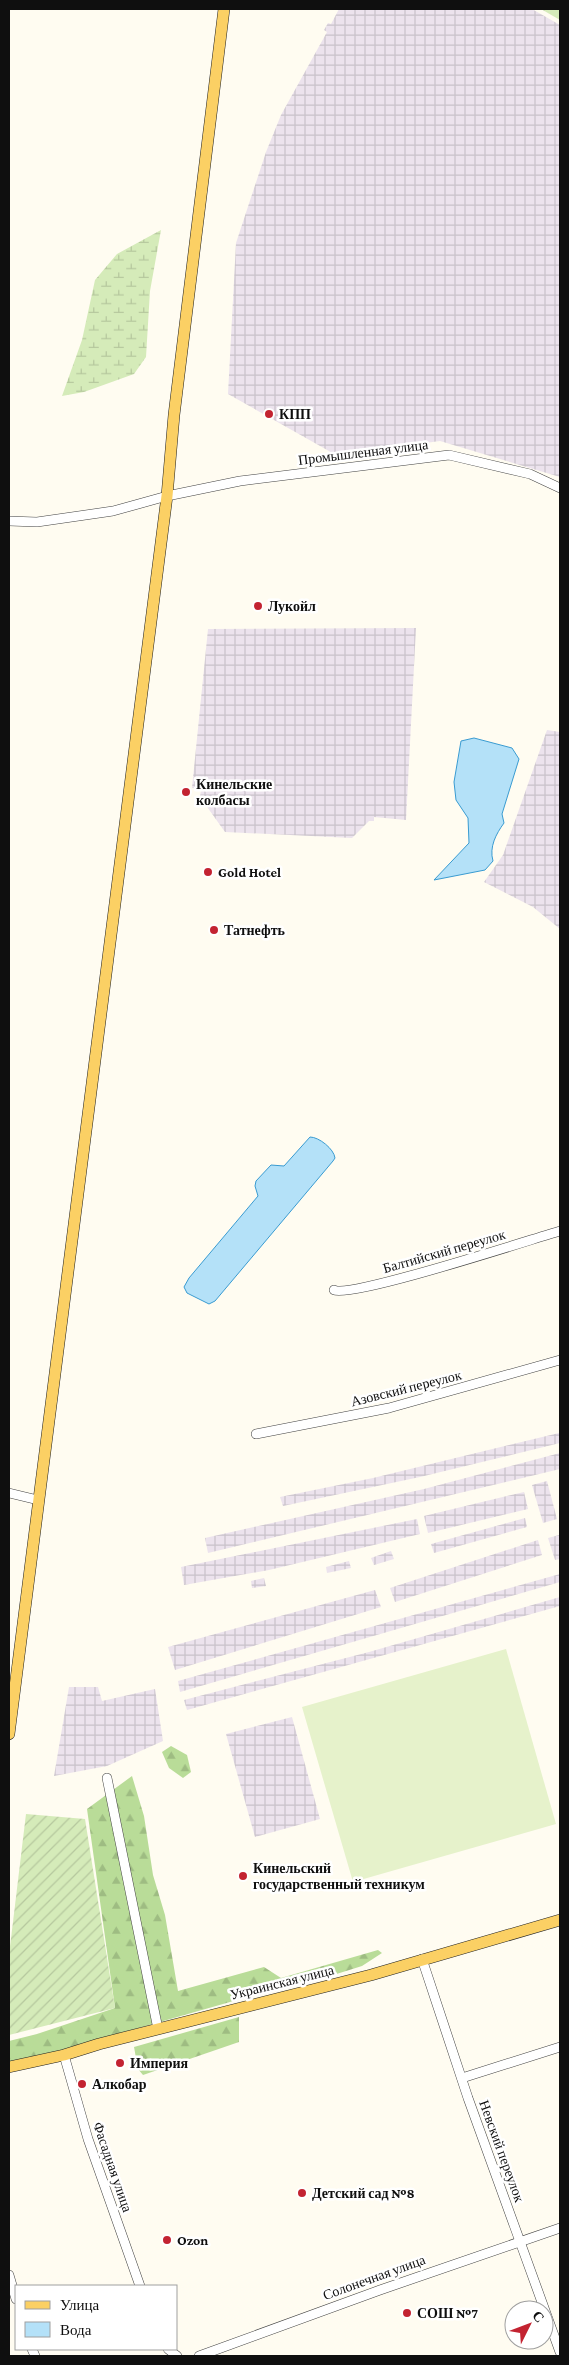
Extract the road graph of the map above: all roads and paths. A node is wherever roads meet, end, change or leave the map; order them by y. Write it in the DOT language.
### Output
graph roads {
  1 [pos="224,9"];
  2 [pos="560,488"];
  3 [pos="167,496"];
  4 [pos="9,521"];
  5 [pos="560,1231"];
  6 [pos="334,1290"];
  7 [pos="560,1360"];
  8 [pos="256,1434"];
  9 [pos="9,1493"];
  10 [pos="38,1500"];
  11 [pos="9,1734"];
  12 [pos="107,1778"];
  13 [pos="560,1920"];
  14 [pos="422,1959"];
  15 [pos="158,2029"];
  16 [pos="560,2047"];
  17 [pos="64,2055"];
  18 [pos="9,2066"];
  19 [pos="462,2078"];
  20 [pos="560,2228"];
  21 [pos="521,2240"];
  22 [pos="9,2275"];
  23 [pos="140,2285"];
  24 [pos="15,2296"];
  25 [pos="560,2352"];
  26 [pos="198,2356"];
  1 -- 3 [label="main road"];
  2 -- 3 [label="street, Промышленная улица"];
  3 -- 4 [label="street, Промышленная улица"];
  3 -- 10 [label="main road"];
  5 -- 6 [label="street, Балтийский переулок"];
  7 -- 8 [label="street, Азовский переулок"];
  9 -- 10 [label="street"];
  10 -- 11 [label="main road"];
  12 -- 15 [label="street"];
  13 -- 14 [label="main road, Украинская улица"];
  14 -- 15 [label="main road, Украинская улица"];
  14 -- 19 [label="street, Невский переулок"];
  15 -- 17 [label="main road, Украинская улица"];
  16 -- 19 [label="street"];
  17 -- 18 [label="main road, Украинская улица"];
  17 -- 23 [label="street, Фасадная улица"];
  19 -- 21 [label="street, Невский переулок"];
  20 -- 21 [label="street, Солонечная улица"];
  21 -- 25 [label="street, Невский переулок"];
  21 -- 26 [label="street, Солонечная улица"];
  22 -- 24 [label="street"];
}
